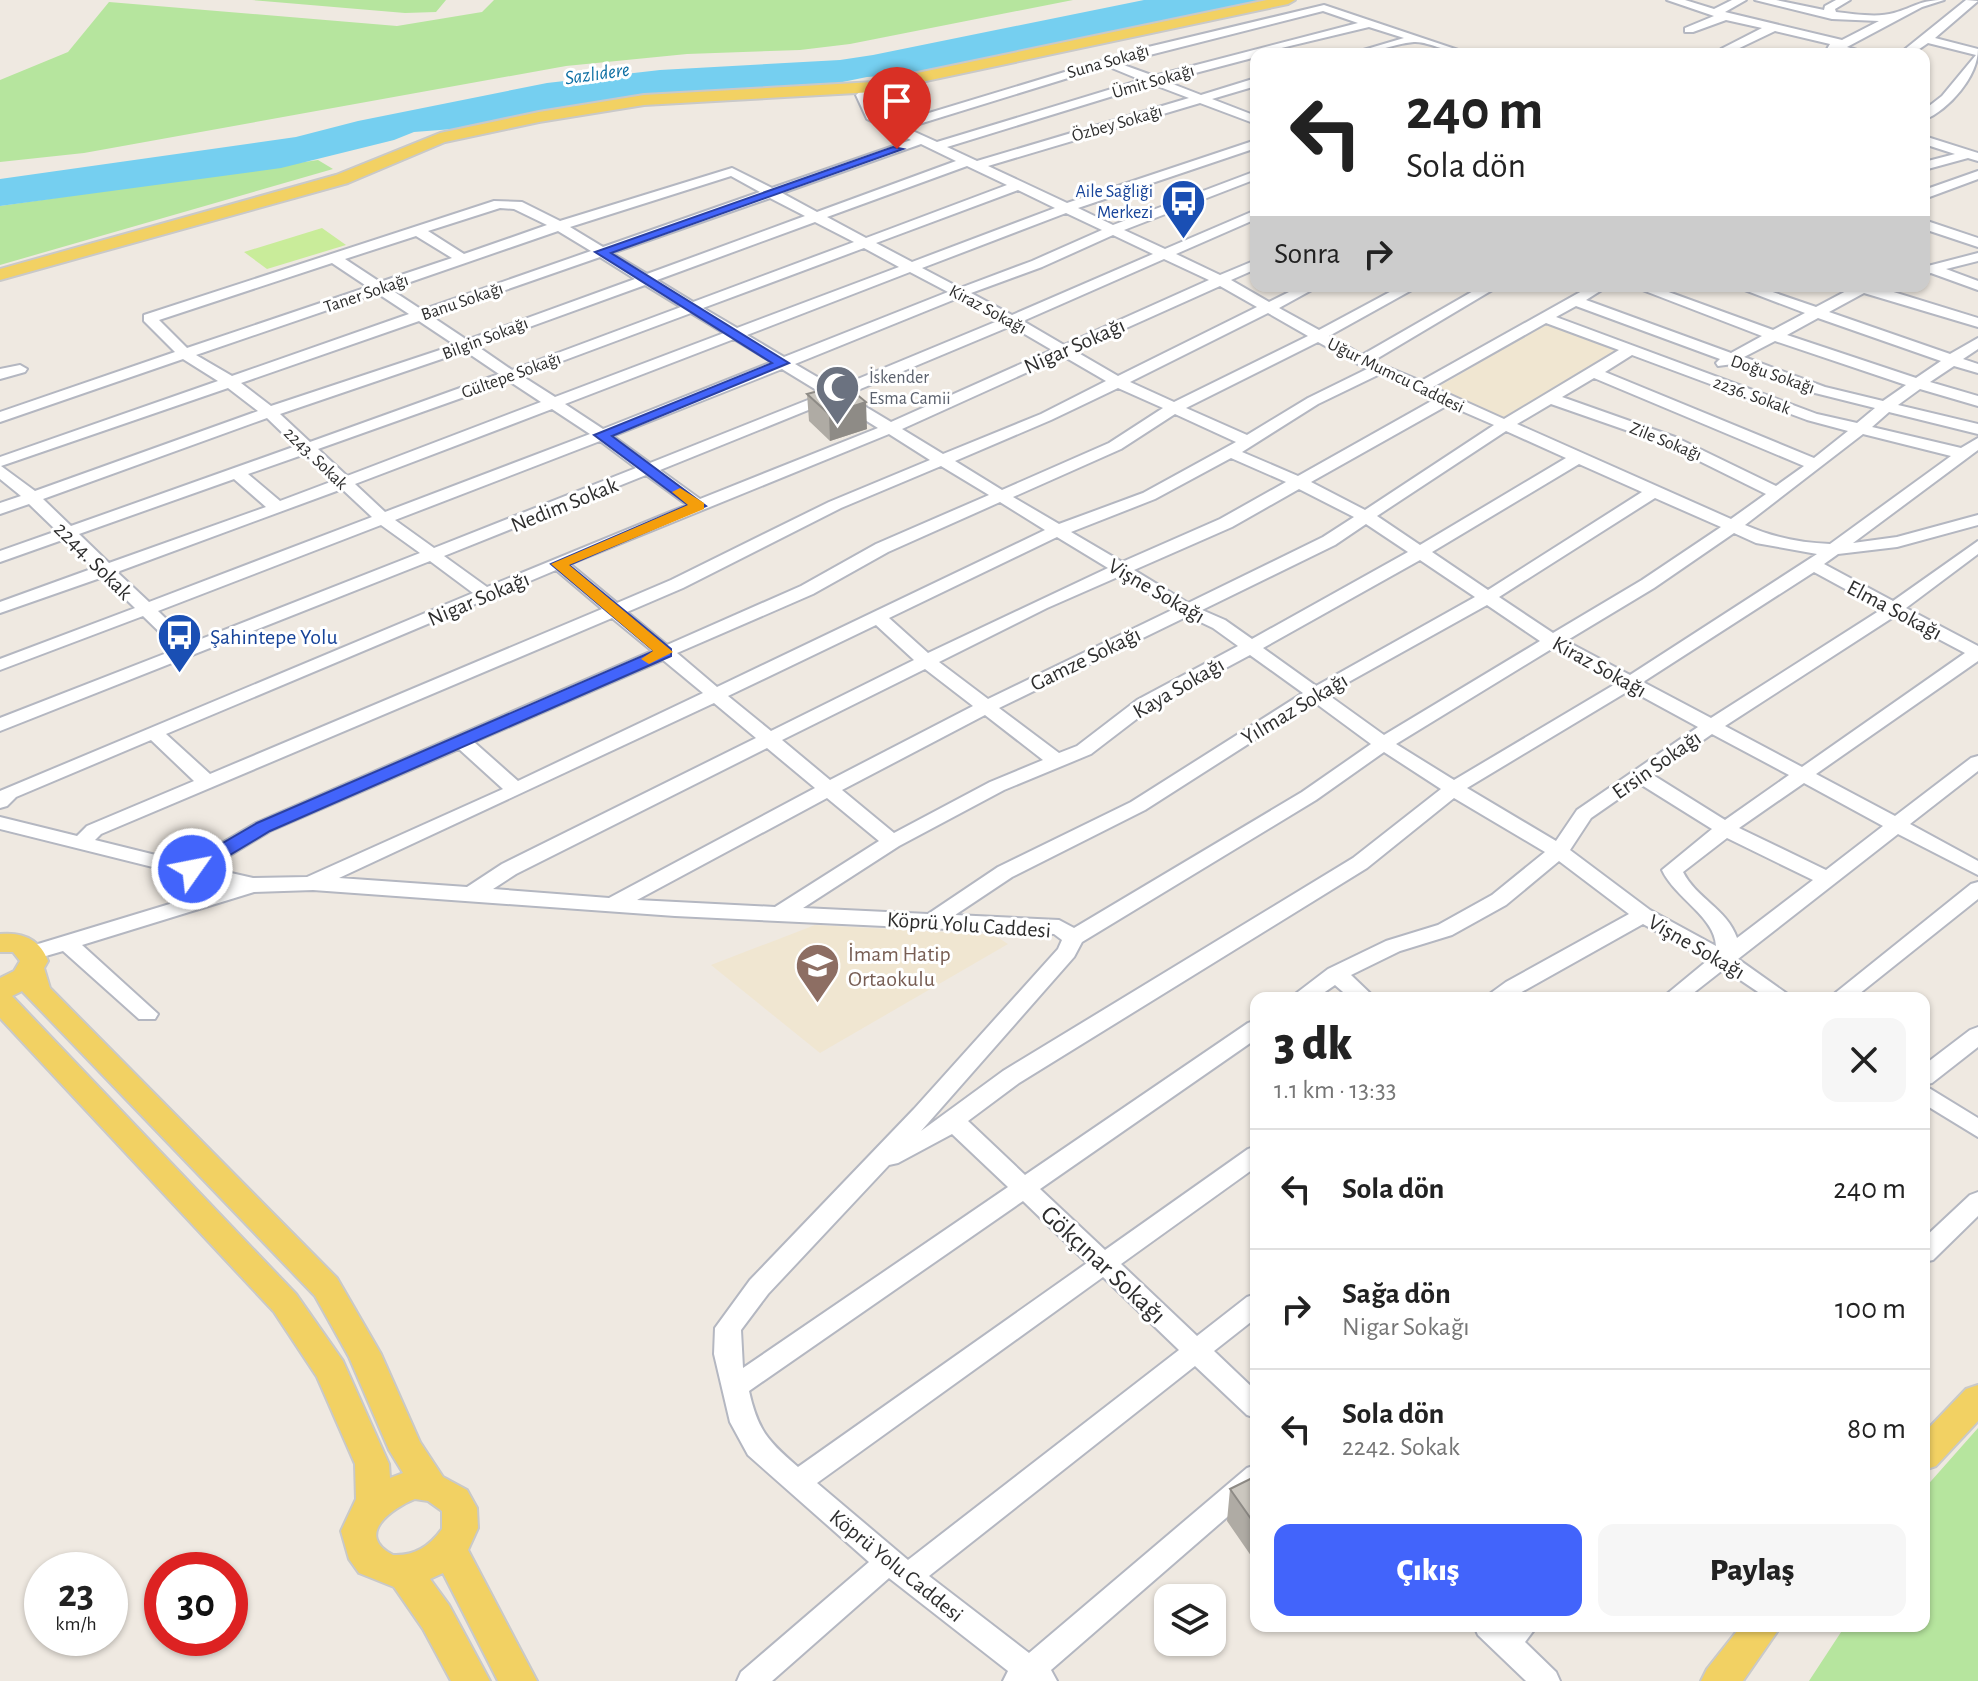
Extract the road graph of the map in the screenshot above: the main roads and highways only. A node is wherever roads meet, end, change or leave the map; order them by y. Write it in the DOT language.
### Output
graph roads {
  1 [pos="1288,0"];
  2 [pos="0,275"];
  3 [pos="14,949"];
  4 [pos="0,990"];
  5 [pos="0,1000"];
  6 [pos="1978,1399"];
  7 [pos="1930,1442"];
  8 [pos="430,1485"];
  9 [pos="374,1503"];
  10 [pos="448,1548"];
  11 [pos="403,1570"];
  12 [pos="1758,1632"];
  13 [pos="471,1681"];
  14 [pos="518,1681"];
  15 [pos="1720,1681"];
  1 -- 2 [label="main road"];
  3 -- 4 [label="main road"];
  3 -- 8 [label="main road"];
  5 -- 9 [label="main road"];
  6 -- 7 [label="main road"];
  8 -- 9 [label="main road"];
  8 -- 10 [label="main road"];
  9 -- 11 [label="main road"];
  10 -- 11 [label="main road"];
  10 -- 14 [label="main road"];
  11 -- 13 [label="main road"];
  12 -- 15 [label="main road"];
}
